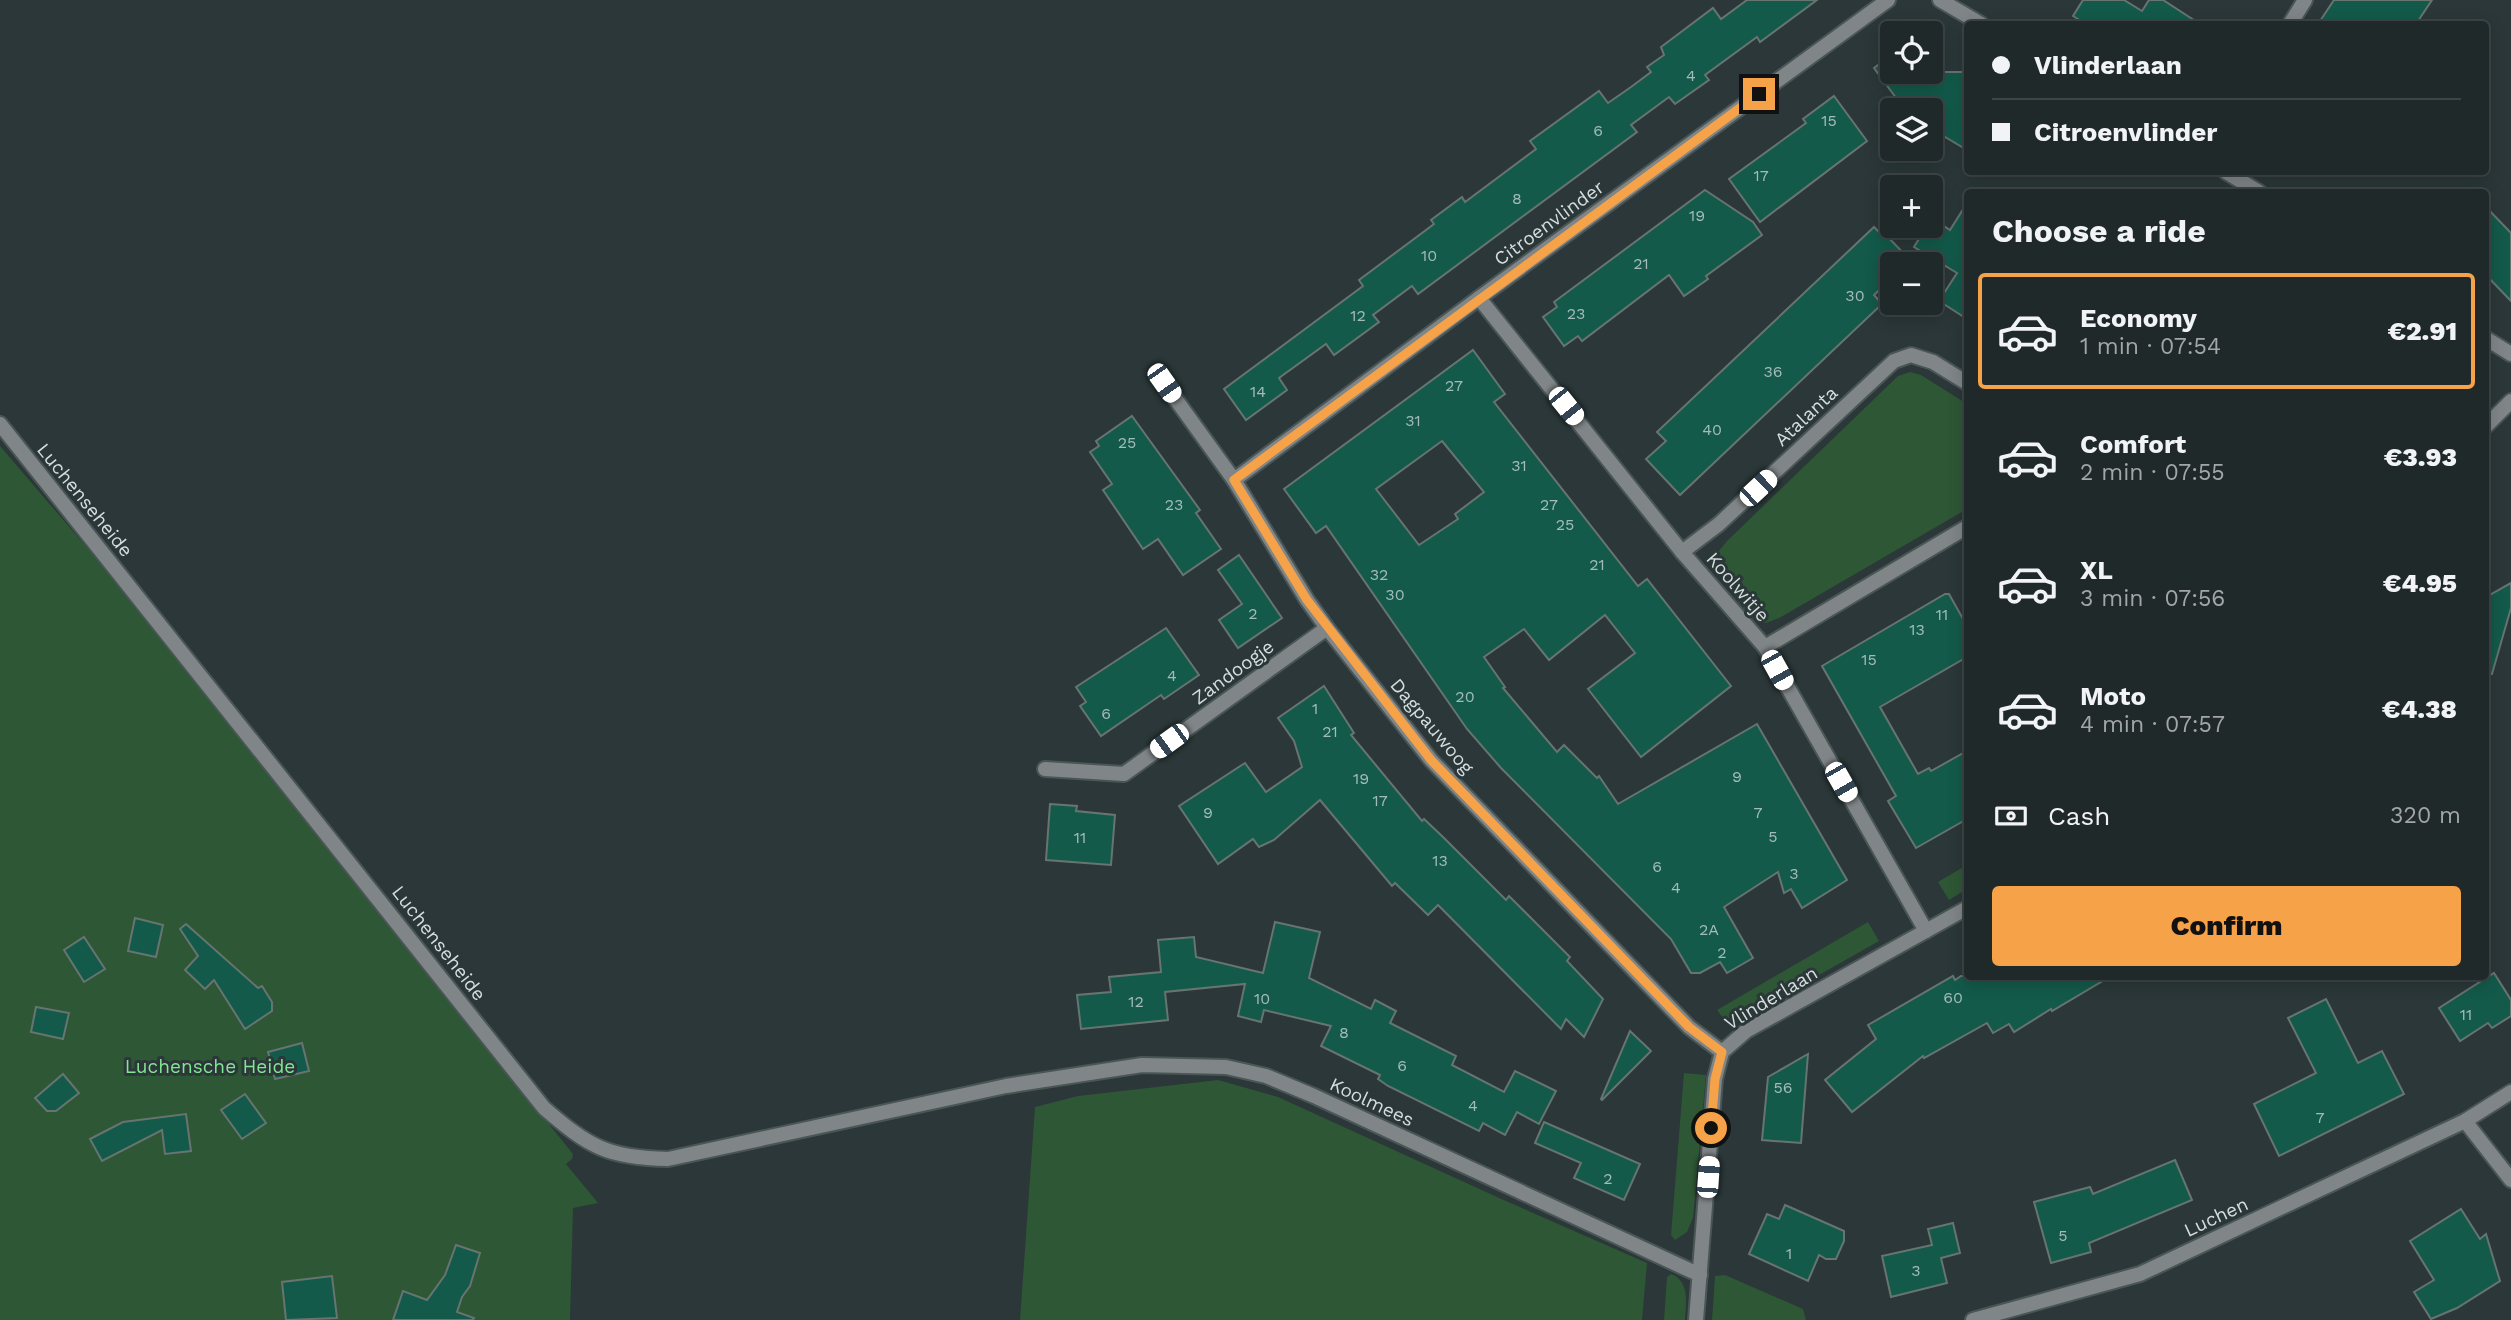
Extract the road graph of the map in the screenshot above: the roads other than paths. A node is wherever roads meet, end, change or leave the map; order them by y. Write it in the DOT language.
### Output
graph roads {
  1 [pos="1888,0"];
  2 [pos="1940,0"];
  3 [pos="2305,0"];
  4 [pos="1976,21"];
  5 [pos="2292,21"];
  6 [pos="2231,175"];
  7 [pos="2254,189"];
  8 [pos="1479,298"];
  9 [pos="2489,340"];
  10 [pos="2511,354"];
  11 [pos="1964,381"];
  12 [pos="1164,383"];
  13 [pos="2511,401"];
  14 [pos="2489,422"];
  15 [pos="0,424"];
  16 [pos="1234,480"];
  17 [pos="1964,529"];
  18 [pos="1682,552"];
  19 [pos="1327,628"];
  20 [pos="1765,647"];
  21 [pos="1045,769"];
  22 [pos="1964,910"];
  23 [pos="1926,931"];
  24 [pos="1722,1052"];
  25 [pos="1006,1086"];
  26 [pos="2511,1092"];
  27 [pos="2465,1121"];
  28 [pos="2511,1180"];
  29 [pos="1700,1275"];
  30 [pos="1696,1320"];
  31 [pos="1973,1320"];
  1 -- 8 [label="street, Citroenvlinder"];
  2 -- 4 [label="street"];
  3 -- 5 [label="street"];
  6 -- 7 [label="street"];
  8 -- 16 [label="street, Citroenvlinder"];
  8 -- 18 [label="street, Koolwitje"];
  9 -- 10 [label="street"];
  11 -- 18 [label="street, Atalanta"];
  12 -- 16 [label="street, Dagpauwoog"];
  13 -- 14 [label="street"];
  15 -- 25 [label="street, Luchenseheide"];
  16 -- 19 [label="street, Dagpauwoog"];
  17 -- 20 [label="street"];
  18 -- 20 [label="street, Koolwitje"];
  19 -- 21 [label="street, Zandoogje"];
  19 -- 24 [label="street, Dagpauwoog"];
  20 -- 23 [label="street, Koolwitje"];
  22 -- 23 [label="street, Vlinderlaan"];
  23 -- 24 [label="street, Vlinderlaan"];
  24 -- 29 [label="street, Vlinderlaan"];
  25 -- 29 [label="street, Koolmees"];
  26 -- 27 [label="street, Luchen"];
  27 -- 28 [label="street"];
  27 -- 31 [label="street, Luchen"];
  29 -- 30 [label="street, Vlinderlaan"];
}
